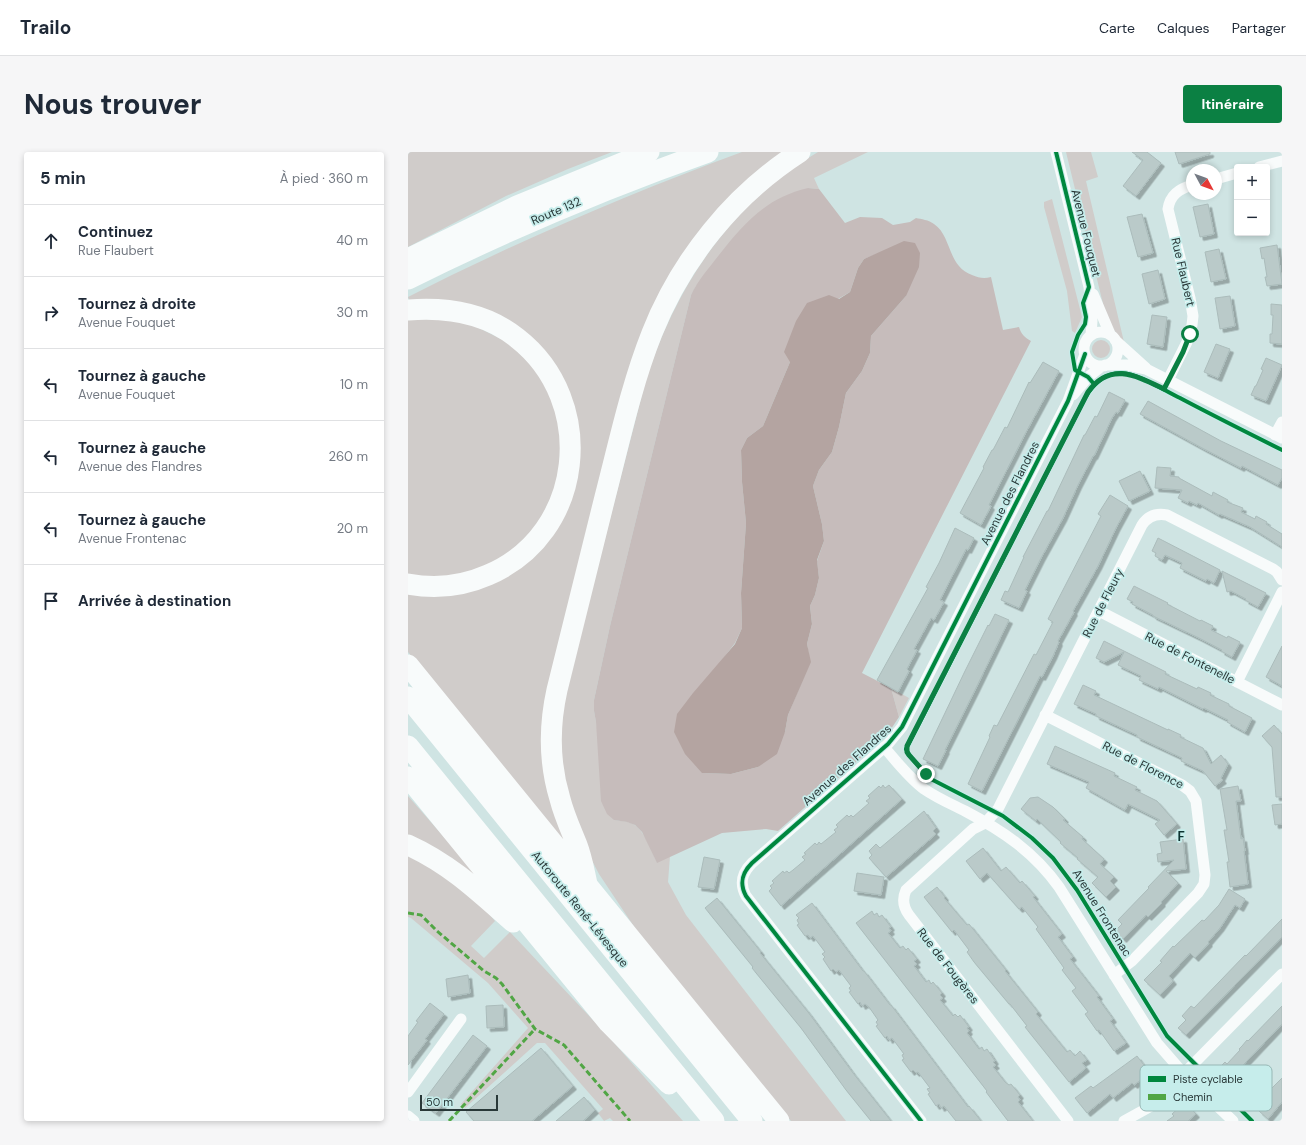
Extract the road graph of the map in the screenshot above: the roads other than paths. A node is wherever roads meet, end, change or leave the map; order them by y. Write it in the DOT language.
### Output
graph roads {
  1 [pos="649,152"];
  2 [pos="708,152"];
  3 [pos="800,152"];
  4 [pos="1056,152"];
  5 [pos="1282,161"];
  6 [pos="1270,164"];
  7 [pos="1234,174"];
  8 [pos="1222,177"];
  9 [pos="1186,187"];
  10 [pos="408,259"];
  11 [pos="408,279"];
  12 [pos="1089,286"];
  13 [pos="408,310"];
  14 [pos="1091,335"];
  15 [pos="1112,337"];
  16 [pos="1084,354"];
  17 [pos="1104,366"];
  18 [pos="1146,369"];
  19 [pos="1168,380"];
  20 [pos="1068,401"];
  21 [pos="1282,422"];
  22 [pos="1279,437"];
  23 [pos="1282,580"];
  24 [pos="408,584"];
  25 [pos="1282,592"];
  26 [pos="1099,611"];
  27 [pos="408,665"];
  28 [pos="1237,682"];
  29 [pos="408,697"];
  30 [pos="1282,705"];
  31 [pos="1045,715"];
  32 [pos="408,746"];
  33 [pos="884,747"];
  34 [pos="408,777"];
  35 [pos="985,823"];
  36 [pos="408,845"];
  37 [pos="587,884"];
  38 [pos="562,966"];
  39 [pos="1282,974"];
  40 [pos="1114,975"];
  41 [pos="461,1019"];
  42 [pos="1176,1065"];
  43 [pos="1193,1065"];
  44 [pos="408,1092"];
  45 [pos="1142,1111"];
  46 [pos="1223,1111"];
  47 [pos="408,1116"];
  48 [pos="414,1121"];
  49 [pos="704,1121"];
  50 [pos="714,1121"];
  51 [pos="752,1121"];
  52 [pos="779,1121"];
  53 [pos="920,1121"];
  54 [pos="1068,1121"];
  55 [pos="1124,1121"];
  56 [pos="1233,1121"];
  1 -- 10 [label="highway, Route 132"];
  2 -- 11 [label="highway, Route 132"];
  3 -- 37 [label="highway"];
  4 -- 12 [label="street, Avenue Fouquet"];
  5 -- 6 [label="street"];
  7 -- 8 [label="street"];
  9 -- 19 [label="street, Rue Flaubert"];
  12 -- 14 [label="street, Avenue Fouquet"];
  12 -- 15 [label="street, Avenue Fouquet"];
  13 -- 24 [label="highway"];
  14 -- 15 [label="street"];
  14 -- 16 [label="street"];
  15 -- 17 [label="street"];
  15 -- 18 [label="street, Avenue Fouquet"];
  16 -- 17 [label="street"];
  16 -- 20 [label="street, Avenue des Flandres"];
  17 -- 18 [label="street, Avenue Fouquet"];
  17 -- 20 [label="street, Avenue des Flandres"];
  18 -- 19 [label="street, Avenue Fouquet"];
  19 -- 22 [label="street, Avenue Fouquet"];
  20 -- 33 [label="street, Avenue des Flandres"];
  21 -- 22 [label="street"];
  23 -- 26 [label="street, Rue de Fleury"];
  25 -- 28 [label="street"];
  26 -- 28 [label="street, Rue de Fontenelle"];
  26 -- 31 [label="street, Rue de Fleury"];
  27 -- 37 [label="highway"];
  28 -- 30 [label="street, Rue de Fontenelle"];
  29 -- 51 [label="highway, Autoroute René-Lévesque"];
  31 -- 35 [label="street, Rue de Fleury"];
  31 -- 40 [label="street, Rue de Florence"];
  32 -- 50 [label="highway"];
  33 -- 35 [label="street, Avenue Frontenac"];
  33 -- 53 [label="street, Avenue des Flandres"];
  34 -- 38 [label="highway"];
  35 -- 40 [label="street, Avenue Frontenac"];
  35 -- 54 [label="street, Rue de Fougères"];
  36 -- 38 [label="highway"];
  37 -- 52 [label="highway"];
  38 -- 49 [label="highway"];
  39 -- 43 [label="street"];
  40 -- 42 [label="street, Avenue Frontenac"];
  41 -- 44 [label="street"];
  45 -- 55 [label="street"];
  46 -- 56 [label="street, Avenue Frontenac"];
  47 -- 48 [label="street"];
}
